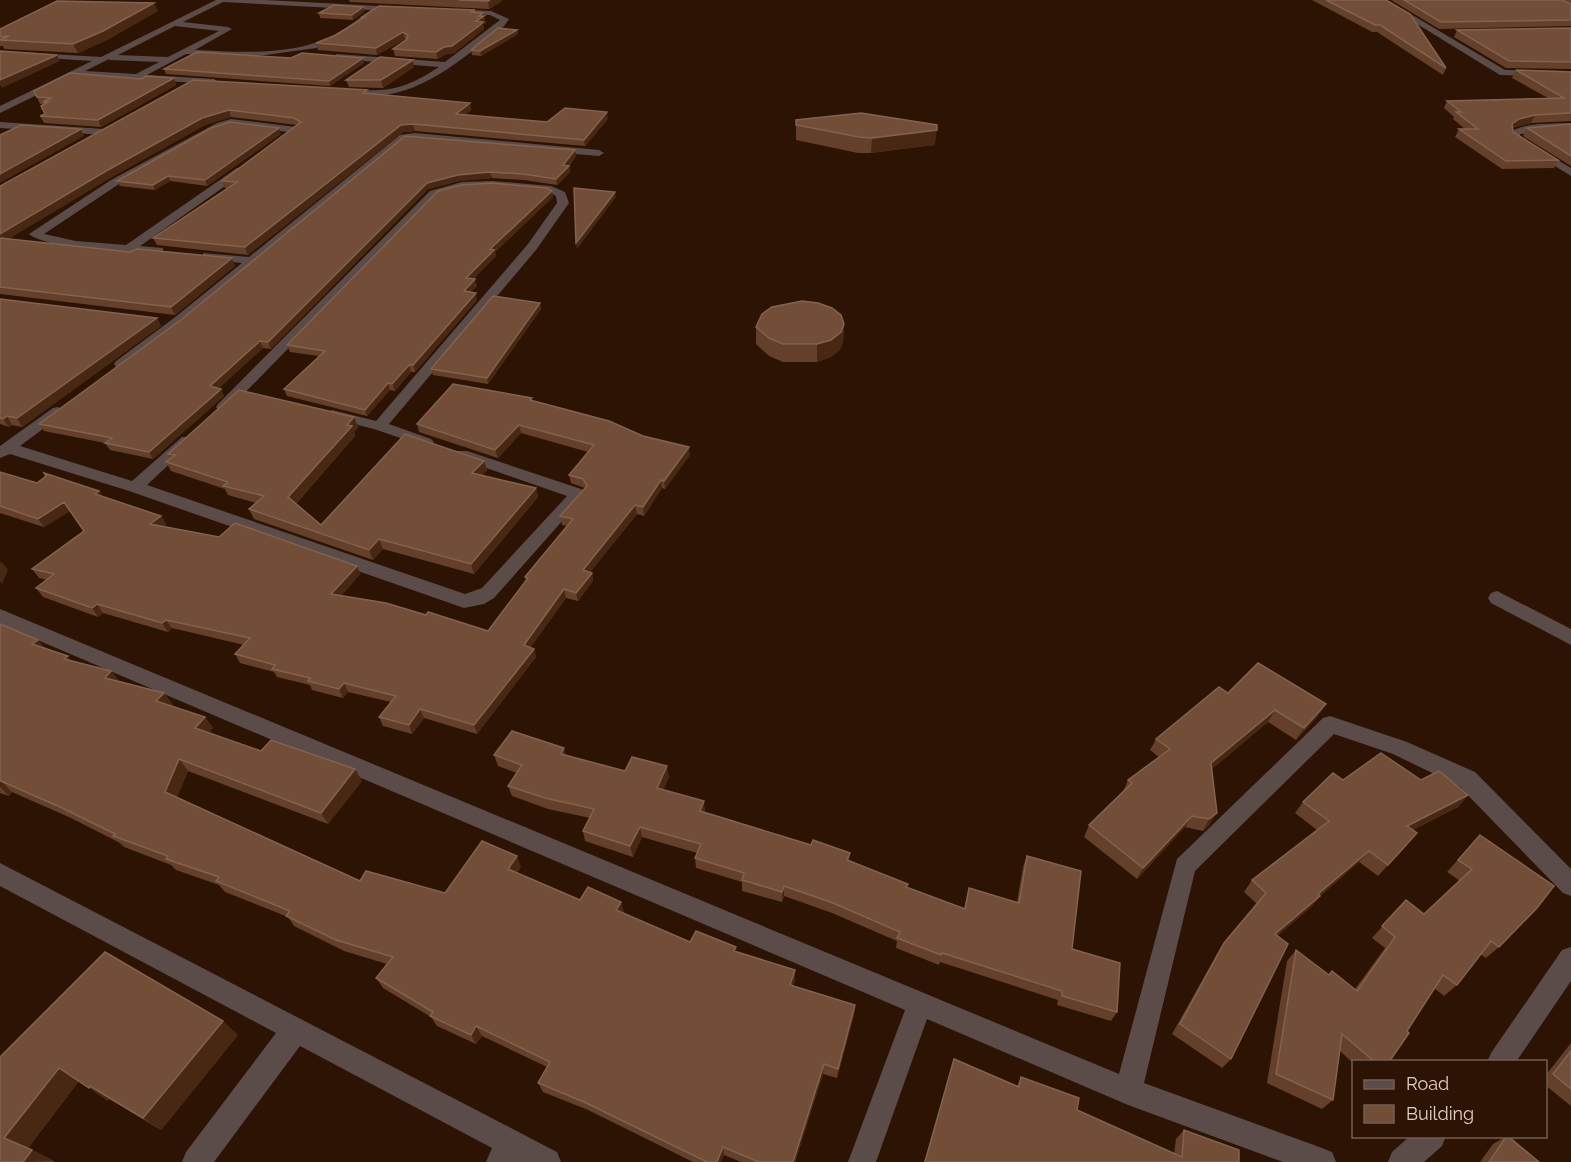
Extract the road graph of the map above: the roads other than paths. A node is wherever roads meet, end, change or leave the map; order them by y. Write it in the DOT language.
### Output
graph roads {
  1 [pos="222,0"];
  2 [pos="1382,0"];
  3 [pos="378,8"];
  4 [pos="412,9"];
  5 [pos="446,11"];
  6 [pos="174,24"];
  7 [pos="1458,32"];
  8 [pos="1436,33"];
  9 [pos="396,49"];
  10 [pos="186,51"];
  11 [pos="290,52"];
  12 [pos="0,53"];
  13 [pos="323,55"];
  14 [pos="334,56"];
  15 [pos="105,58"];
  16 [pos="170,60"];
  17 [pos="380,60"];
  18 [pos="447,65"];
  19 [pos="370,66"];
  20 [pos="75,73"];
  21 [pos="1571,74"];
  22 [pos="137,77"];
  23 [pos="194,81"];
  24 [pos="229,83"];
  25 [pos="342,85"];
  26 [pos="174,92"];
  27 [pos="0,110"];
  28 [pos="0,124"];
  29 [pos="19,126"];
  30 [pos="114,126"];
  31 [pos="1571,126"];
  32 [pos="104,132"];
  33 [pos="0,135"];
  34 [pos="83,143"];
  35 [pos="274,147"];
  36 [pos="599,153"];
  37 [pos="255,160"];
  38 [pos="1571,173"];
  39 [pos="130,248"];
  40 [pos="174,253"];
  41 [pos="196,255"];
  42 [pos="252,261"];
  43 [pos="155,318"];
  44 [pos="179,321"];
  45 [pos="113,370"];
  46 [pos="65,406"];
  47 [pos="321,411"];
  48 [pos="214,415"];
  49 [pos="379,426"];
  50 [pos="197,431"];
  51 [pos="4,451"];
  52 [pos="135,487"];
  53 [pos="1497,598"];
  54 [pos="0,616"];
  55 [pos="1571,638"];
  56 [pos="0,874"];
  57 [pos="1571,885"];
  58 [pos="1571,959"];
  59 [pos="920,1004"];
  60 [pos="296,1029"];
  61 [pos="1501,1060"];
  62 [pos="1128,1091"];
  63 [pos="1431,1138"];
  64 [pos="506,1153"];
  65 [pos="195,1162"];
  66 [pos="547,1162"];
  67 [pos="861,1162"];
  68 [pos="1322,1162"];
  69 [pos="1402,1162"];
  1 -- 3 [label="street"];
  1 -- 6 [label="street"];
  2 -- 8 [label="street"];
  3 -- 4 [label="street"];
  3 -- 11 [label="street"];
  5 -- 18 [label="street"];
  6 -- 10 [label="street"];
  6 -- 15 [label="street"];
  7 -- 8 [label="street"];
  8 -- 21 [label="street"];
  9 -- 17 [label="street"];
  10 -- 11 [label="street"];
  10 -- 16 [label="street"];
  11 -- 13 [label="street"];
  12 -- 15 [label="street"];
  14 -- 17 [label="street"];
  15 -- 16 [label="street"];
  15 -- 20 [label="street"];
  16 -- 22 [label="street"];
  17 -- 18 [label="street"];
  17 -- 19 [label="street"];
  18 -- 25 [label="street"];
  20 -- 22 [label="street"];
  20 -- 27 [label="street"];
  22 -- 23 [label="street"];
  23 -- 24 [label="street"];
  23 -- 26 [label="street"];
  28 -- 29 [label="street"];
  29 -- 32 [label="street"];
  29 -- 33 [label="street"];
  30 -- 32 [label="street"];
  31 -- 38 [label="street"];
  32 -- 34 [label="street"];
  35 -- 39 [label="street"];
  36 -- 42 [label="street"];
  37 -- 39 [label="street"];
  39 -- 40 [label="street"];
  41 -- 42 [label="street"];
  42 -- 44 [label="street"];
  43 -- 44 [label="street"];
  44 -- 45 [label="street"];
  46 -- 51 [label="street"];
  47 -- 49 [label="street"];
  48 -- 49 [label="street"];
  49 -- 52 [label="street"];
  50 -- 52 [label="street"];
  51 -- 52 [label="street"];
  53 -- 55 [label="street"];
  54 -- 59 [label="street"];
  56 -- 60 [label="street"];
  57 -- 62 [label="street"];
  58 -- 61 [label="street"];
  59 -- 62 [label="street"];
  59 -- 67 [label="street"];
  60 -- 64 [label="street"];
  60 -- 65 [label="street"];
  62 -- 68 [label="street"];
  63 -- 69 [label="street"];
  64 -- 66 [label="street"];
}
